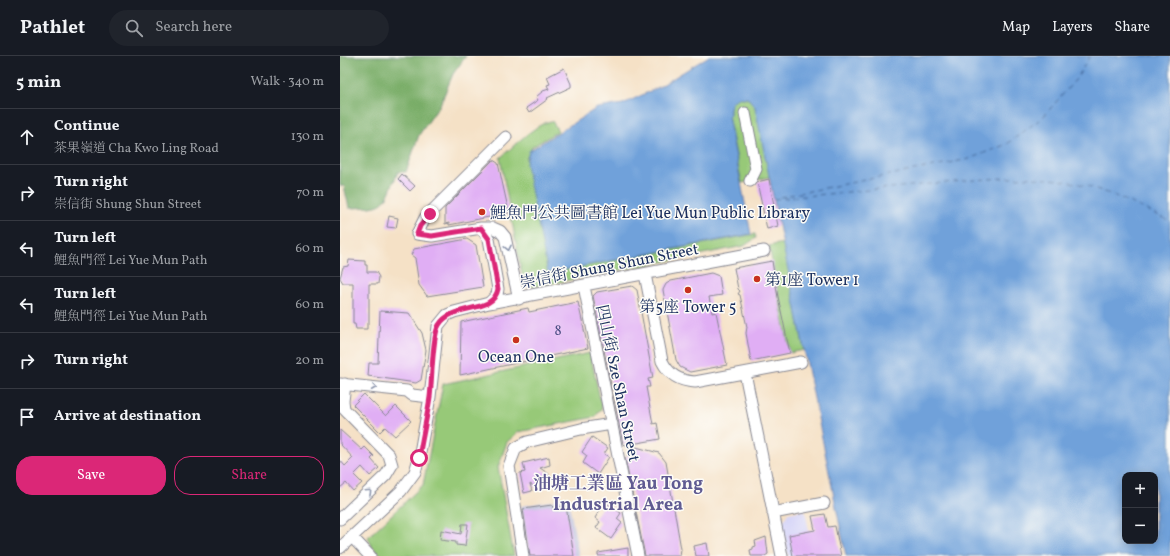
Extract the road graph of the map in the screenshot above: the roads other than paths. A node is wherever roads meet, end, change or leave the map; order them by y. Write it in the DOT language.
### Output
graph roads {
  1 [pos="745,112"];
  2 [pos="506,137"];
  3 [pos="750,181"];
  4 [pos="481,228"];
  5 [pos="764,251"];
  6 [pos="645,274"];
  7 [pos="584,286"];
  8 [pos="519,299"];
  9 [pos="489,304"];
  10 [pos="801,362"];
  11 [pos="745,373"];
  12 [pos="343,384"];
  13 [pos="430,394"];
  14 [pos="612,424"];
  15 [pos="824,503"];
  16 [pos="773,512"];
  17 [pos="340,519"];
  18 [pos="352,537"];
  19 [pos="340,548"];
  20 [pos="370,556"];
  21 [pos="523,556"];
  22 [pos="638,556"];
  23 [pos="782,556"];
  1 -- 3 [label="street"];
  2 -- 4 [label="street"];
  4 -- 8 [label="street, one-way"];
  4 -- 9 [label="street"];
  5 -- 6 [label="street, 崇信街 Shung Shun Street"];
  6 -- 7 [label="street, 崇信街 Shung Shun Street"];
  6 -- 11 [label="street"];
  7 -- 8 [label="street, 崇信街 Shung Shun Street"];
  7 -- 14 [label="street, 四山街 Sze Shan Street"];
  8 -- 9 [label="street, 崇信街 Shung Shun Street"];
  9 -- 13 [label="street, 崇信街 Shung Shun Street"];
  10 -- 11 [label="street"];
  11 -- 16 [label="street"];
  12 -- 13 [label="street, one-way"];
  17 -- 12 [label="street, one-way"];
  13 -- 18 [label="street"];
  14 -- 21 [label="street"];
  14 -- 22 [label="street, 四山街 Sze Shan Street"];
  15 -- 16 [label="street"];
  16 -- 23 [label="street"];
  18 -- 19 [label="street"];
  18 -- 20 [label="street"];
}
